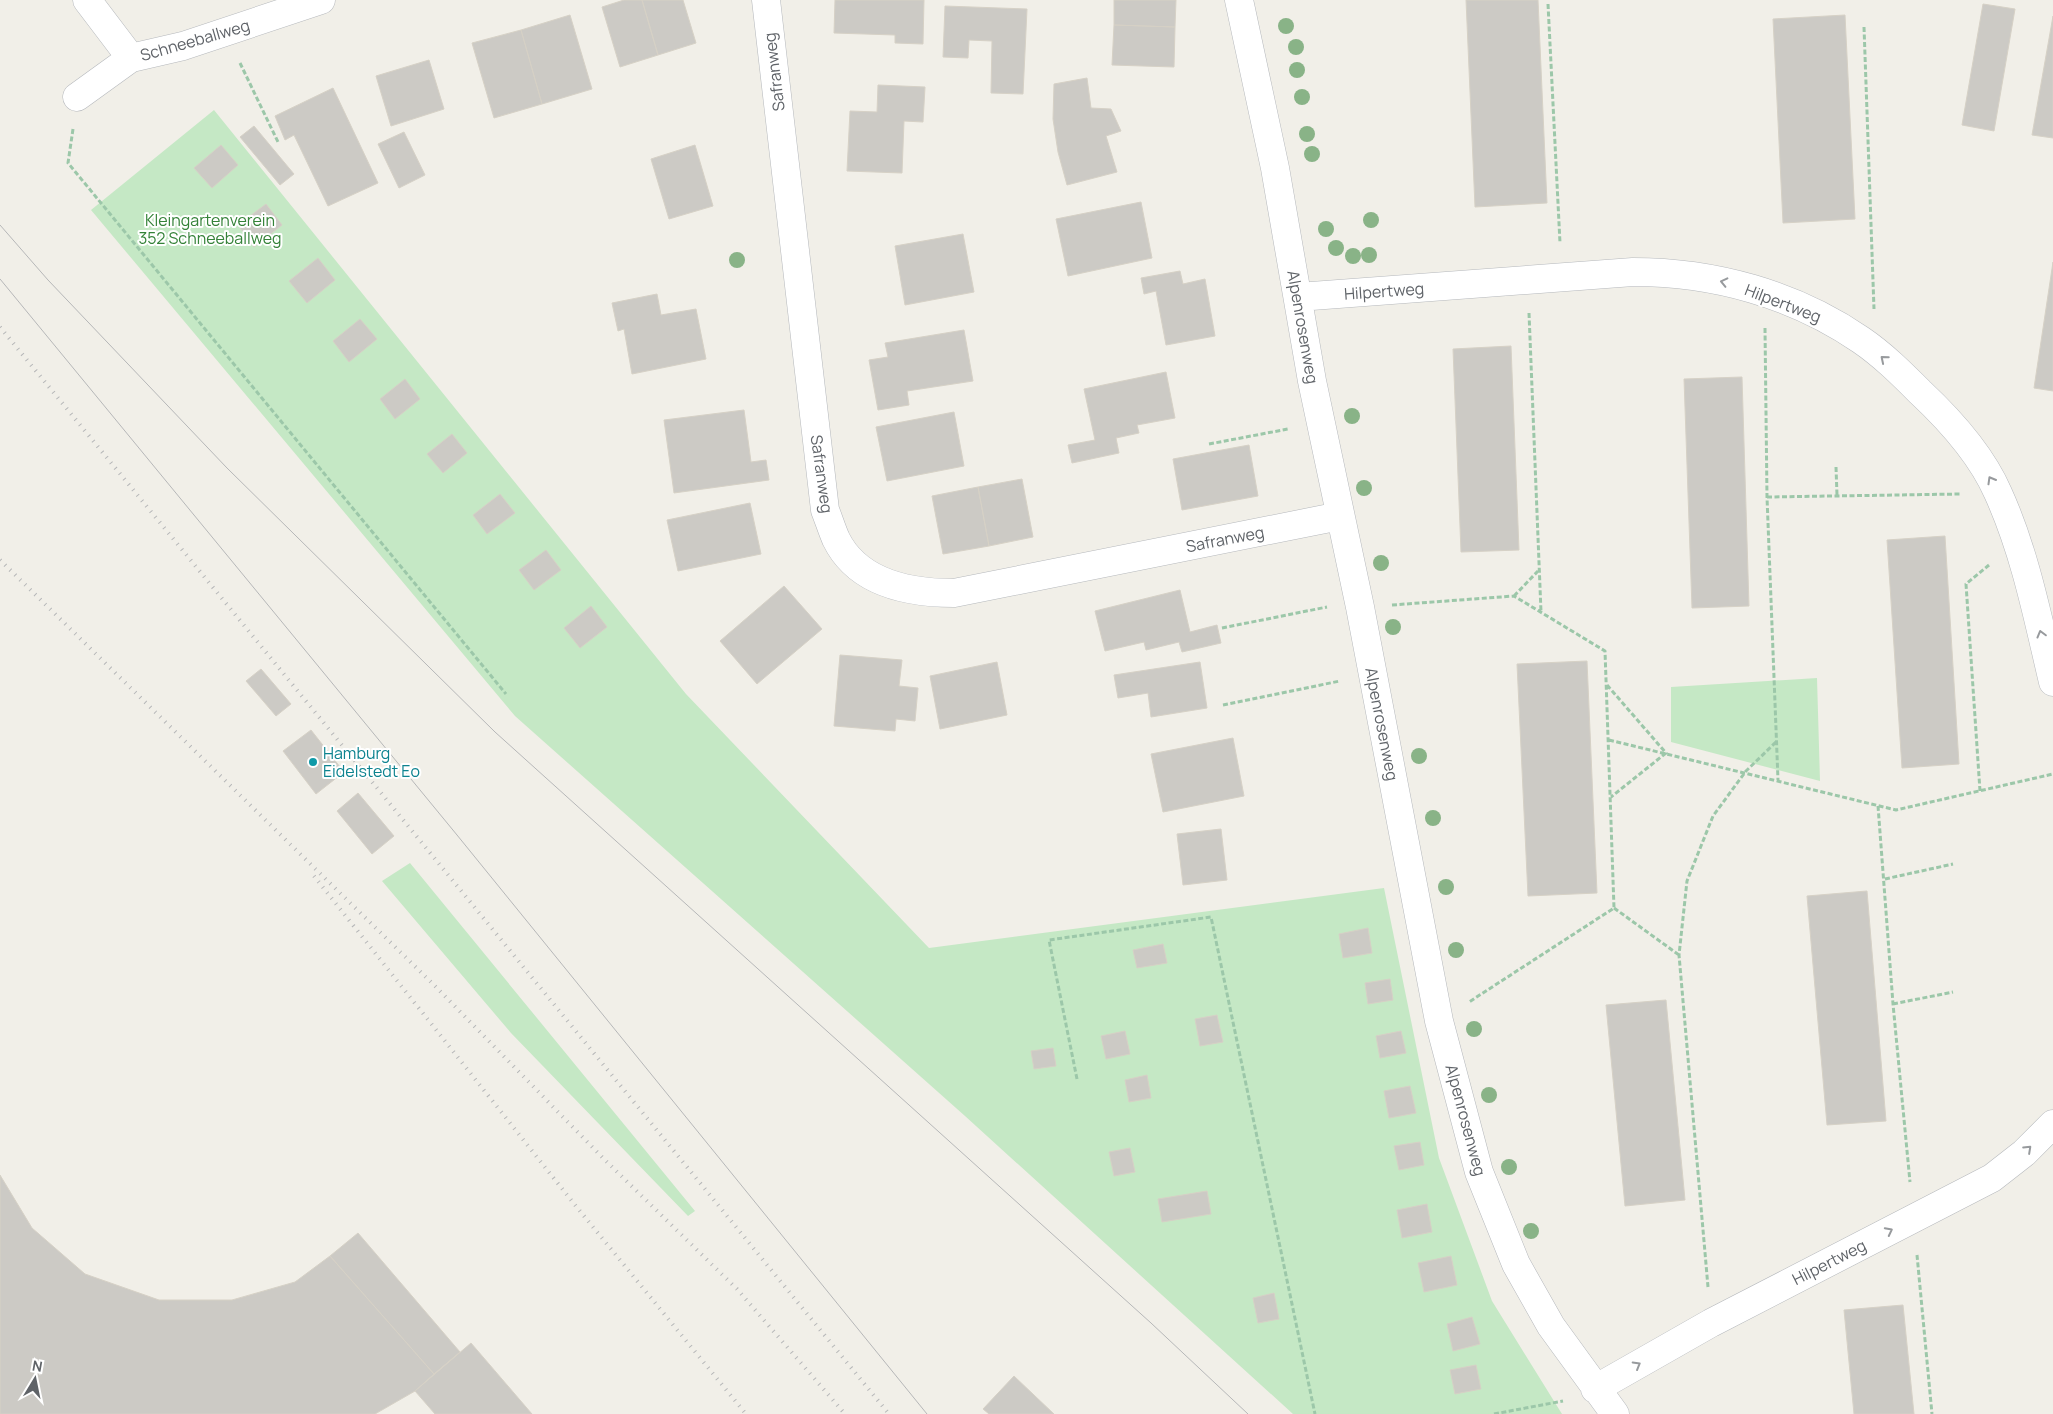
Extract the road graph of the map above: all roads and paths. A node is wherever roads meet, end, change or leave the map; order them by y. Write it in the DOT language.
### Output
graph roads {
  1 [pos="87,0"];
  2 [pos="322,0"];
  3 [pos="766,0"];
  4 [pos="1240,0"];
  5 [pos="1548,4"];
  6 [pos="1864,27"];
  7 [pos="131,58"];
  8 [pos="240,62"];
  9 [pos="77,96"];
  10 [pos="279,144"];
  11 [pos="1560,248"];
  12 [pos="1298,297"];
  13 [pos="1529,310"];
  14 [pos="1875,318"];
  15 [pos="1765,322"];
  16 [pos="1296,428"];
  17 [pos="1209,444"];
  18 [pos="1836,467"];
  19 [pos="1965,494"];
  20 [pos="1837,495"];
  21 [pos="1767,497"];
  22 [pos="1340,516"];
  23 [pos="1994,562"];
  24 [pos="1538,570"];
  25 [pos="1514,596"];
  26 [pos="1347,606"];
  27 [pos="1541,612"];
  28 [pos="1222,628"];
  29 [pos="1350,678"];
  30 [pos="2053,682"];
  31 [pos="1607,684"];
  32 [pos="506,694"];
  33 [pos="1223,706"];
  34 [pos="1609,740"];
  35 [pos="1776,742"];
  36 [pos="1666,753"];
  37 [pos="1746,772"];
  38 [pos="2053,774"];
  39 [pos="1778,780"];
  40 [pos="1980,791"];
  41 [pos="1611,797"];
  42 [pos="1878,806"];
  43 [pos="1953,864"];
  44 [pos="1884,879"];
  45 [pos="1614,908"];
  46 [pos="1679,955"];
  47 [pos="1953,992"];
  48 [pos="1893,1004"];
  49 [pos="1439,1021"];
  50 [pos="1076,1079"];
  51 [pos="2053,1124"];
  52 [pos="1910,1188"];
  53 [pos="1916,1252"];
  54 [pos="1711,1323"];
  55 [pos="1595,1389"];
  56 [pos="1566,1401"];
  57 [pos="1314,1414"];
  58 [pos="1494,1414"];
  59 [pos="1615,1414"];
  60 [pos="1932,1414"];
  1 -- 7 [label="street"];
  2 -- 7 [label="street, Schneeballweg"];
  3 -- 22 [label="street, Safranweg"];
  4 -- 12 [label="street, Alpenrosenweg"];
  5 -- 11 [label="path"];
  6 -- 14 [label="path"];
  7 -- 9 [label="street, Schneeballweg"];
  8 -- 10 [label="path"];
  9 -- 32 [label="path"];
  12 -- 22 [label="street, Alpenrosenweg"];
  30 -- 12 [label="street, Hilpertweg, one-way"];
  13 -- 24 [label="path"];
  15 -- 21 [label="path"];
  16 -- 17 [label="path"];
  18 -- 20 [label="path"];
  19 -- 20 [label="path"];
  20 -- 21 [label="path"];
  21 -- 35 [label="path"];
  22 -- 26 [label="street, Alpenrosenweg"];
  23 -- 40 [label="path"];
  24 -- 25 [label="path"];
  24 -- 27 [label="path"];
  25 -- 26 [label="path"];
  25 -- 27 [label="path"];
  26 -- 28 [label="path"];
  26 -- 49 [label="street, Alpenrosenweg"];
  27 -- 31 [label="path"];
  29 -- 33 [label="path"];
  31 -- 34 [label="path"];
  31 -- 36 [label="path"];
  34 -- 36 [label="path"];
  34 -- 41 [label="path"];
  35 -- 37 [label="path"];
  35 -- 39 [label="path"];
  36 -- 37 [label="path"];
  36 -- 41 [label="path"];
  37 -- 39 [label="path"];
  37 -- 46 [label="path"];
  38 -- 40 [label="path"];
  39 -- 42 [label="path"];
  40 -- 42 [label="path"];
  41 -- 45 [label="path"];
  42 -- 44 [label="path"];
  43 -- 44 [label="path"];
  44 -- 48 [label="path"];
  45 -- 46 [label="path"];
  45 -- 49 [label="path"];
  46 -- 54 [label="path"];
  47 -- 48 [label="path"];
  48 -- 52 [label="path"];
  49 -- 55 [label="street, Alpenrosenweg"];
  50 -- 57 [label="path"];
  54 -- 51 [label="street, Hilpertweg, one-way"];
  53 -- 60 [label="path"];
  55 -- 54 [label="street, Hilpertweg, one-way"];
  55 -- 59 [label="street, Alpenrosenweg"];
  56 -- 58 [label="path"];
}
